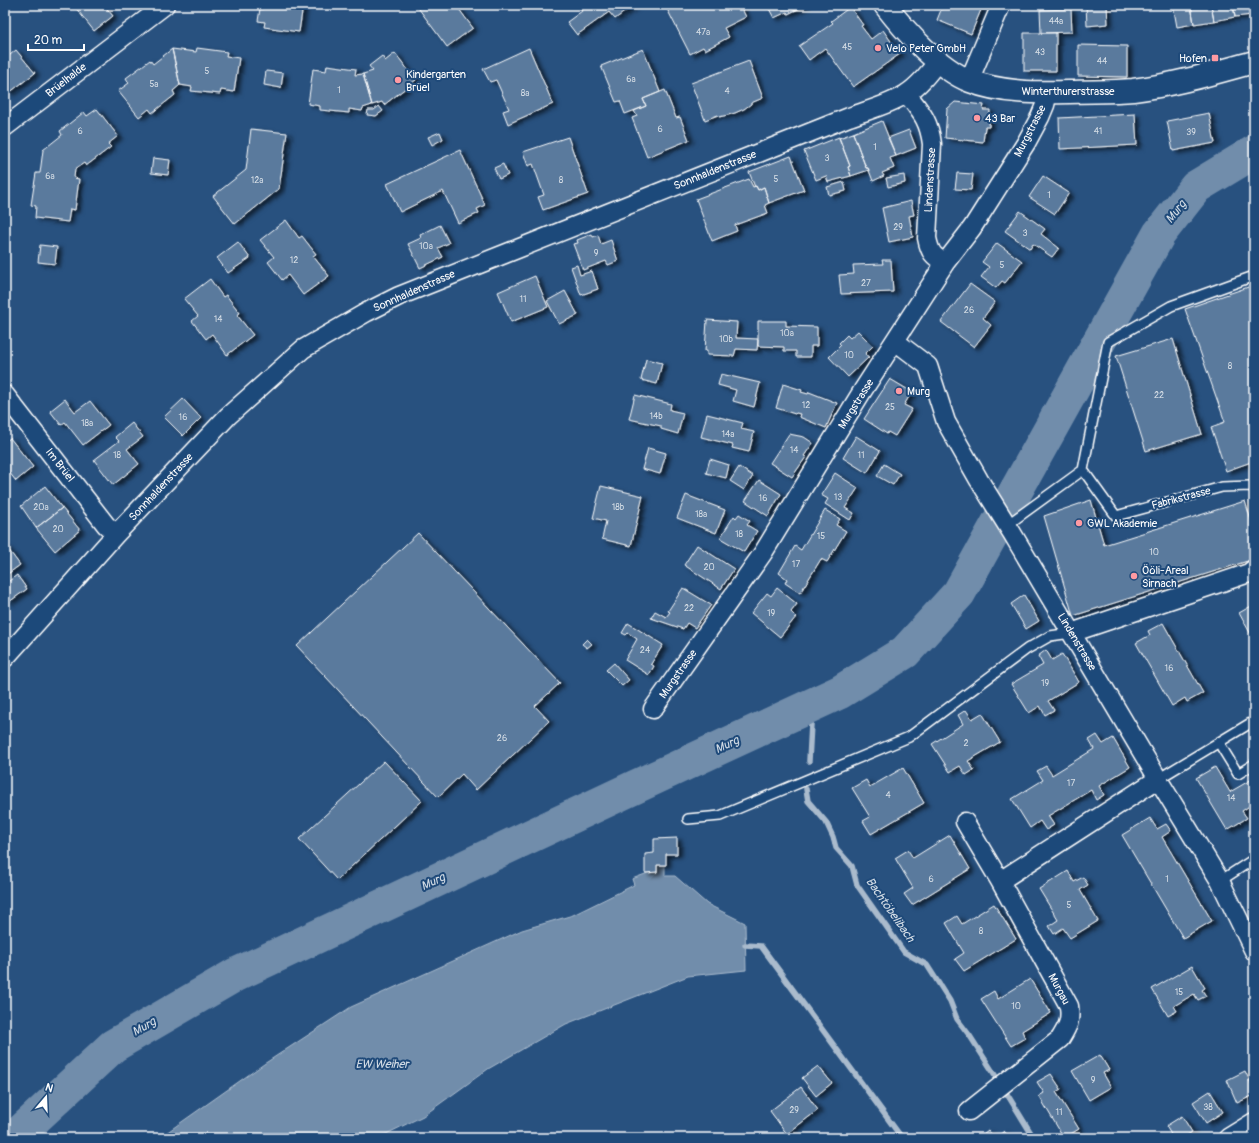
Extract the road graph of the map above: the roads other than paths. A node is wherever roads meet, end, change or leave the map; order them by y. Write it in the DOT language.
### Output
graph roads {
  1 [pos="165,5"];
  2 [pos="885,5"];
  3 [pos="1001,5"];
  4 [pos="938,61"];
  5 [pos="1254,62"];
  6 [pos="970,81"];
  7 [pos="1048,93"];
  8 [pos="907,94"];
  9 [pos="5,127"];
  10 [pos="946,263"];
  11 [pos="1254,276"];
  12 [pos="896,341"];
  13 [pos="5,395"];
  14 [pos="1083,470"];
  15 [pos="1254,488"];
  16 [pos="1010,529"];
  17 [pos="116,534"];
  18 [pos="1254,569"];
  19 [pos="1071,633"];
  20 [pos="5,658"];
  21 [pos="653,709"];
  22 [pos="1254,721"];
  23 [pos="1219,743"];
  24 [pos="1254,764"];
  25 [pos="1158,779"];
  26 [pos="688,819"];
  27 [pos="965,822"];
  28 [pos="1254,859"];
  29 [pos="1000,881"];
  30 [pos="1220,881"];
  31 [pos="1254,951"];
  32 [pos="969,1111"];
  33 [pos="1254,1122"];
  34 [pos="1230,1137"];
  1 -- 9 [label="street, Brüelhalde"];
  2 -- 4 [label="street, Winterthurerstrasse"];
  3 -- 6 [label="street"];
  4 -- 6 [label="street, Winterthurerstrasse"];
  4 -- 8 [label="street"];
  5 -- 7 [label="street, Winterthurerstrasse"];
  6 -- 7 [label="street, Winterthurerstrasse"];
  7 -- 10 [label="street, Murgstrasse"];
  8 -- 10 [label="street, Lindenstrasse"];
  8 -- 17 [label="street, Sonnhaldenstrasse"];
  10 -- 12 [label="street, Murgstrasse"];
  11 -- 14 [label="lane"];
  12 -- 16 [label="street, Lindenstrasse"];
  12 -- 21 [label="street, Murgstrasse"];
  13 -- 17 [label="street, Im Brüel"];
  14 -- 15 [label="lane, Fabrikstrasse"];
  14 -- 16 [label="lane"];
  16 -- 19 [label="street, Lindenstrasse"];
  17 -- 20 [label="street, Sonnhaldenstrasse"];
  18 -- 19 [label="street"];
  19 -- 25 [label="street, Lindenstrasse"];
  19 -- 26 [label="lane"];
  22 -- 23 [label="lane"];
  23 -- 24 [label="lane"];
  23 -- 25 [label="lane"];
  25 -- 29 [label="street"];
  25 -- 30 [label="street, Lindenstrasse"];
  27 -- 29 [label="street, Murgau"];
  28 -- 30 [label="lane"];
  29 -- 32 [label="street, Murgau"];
  30 -- 31 [label="street, Lindenstrasse"];
  33 -- 34 [label="street"];
}
